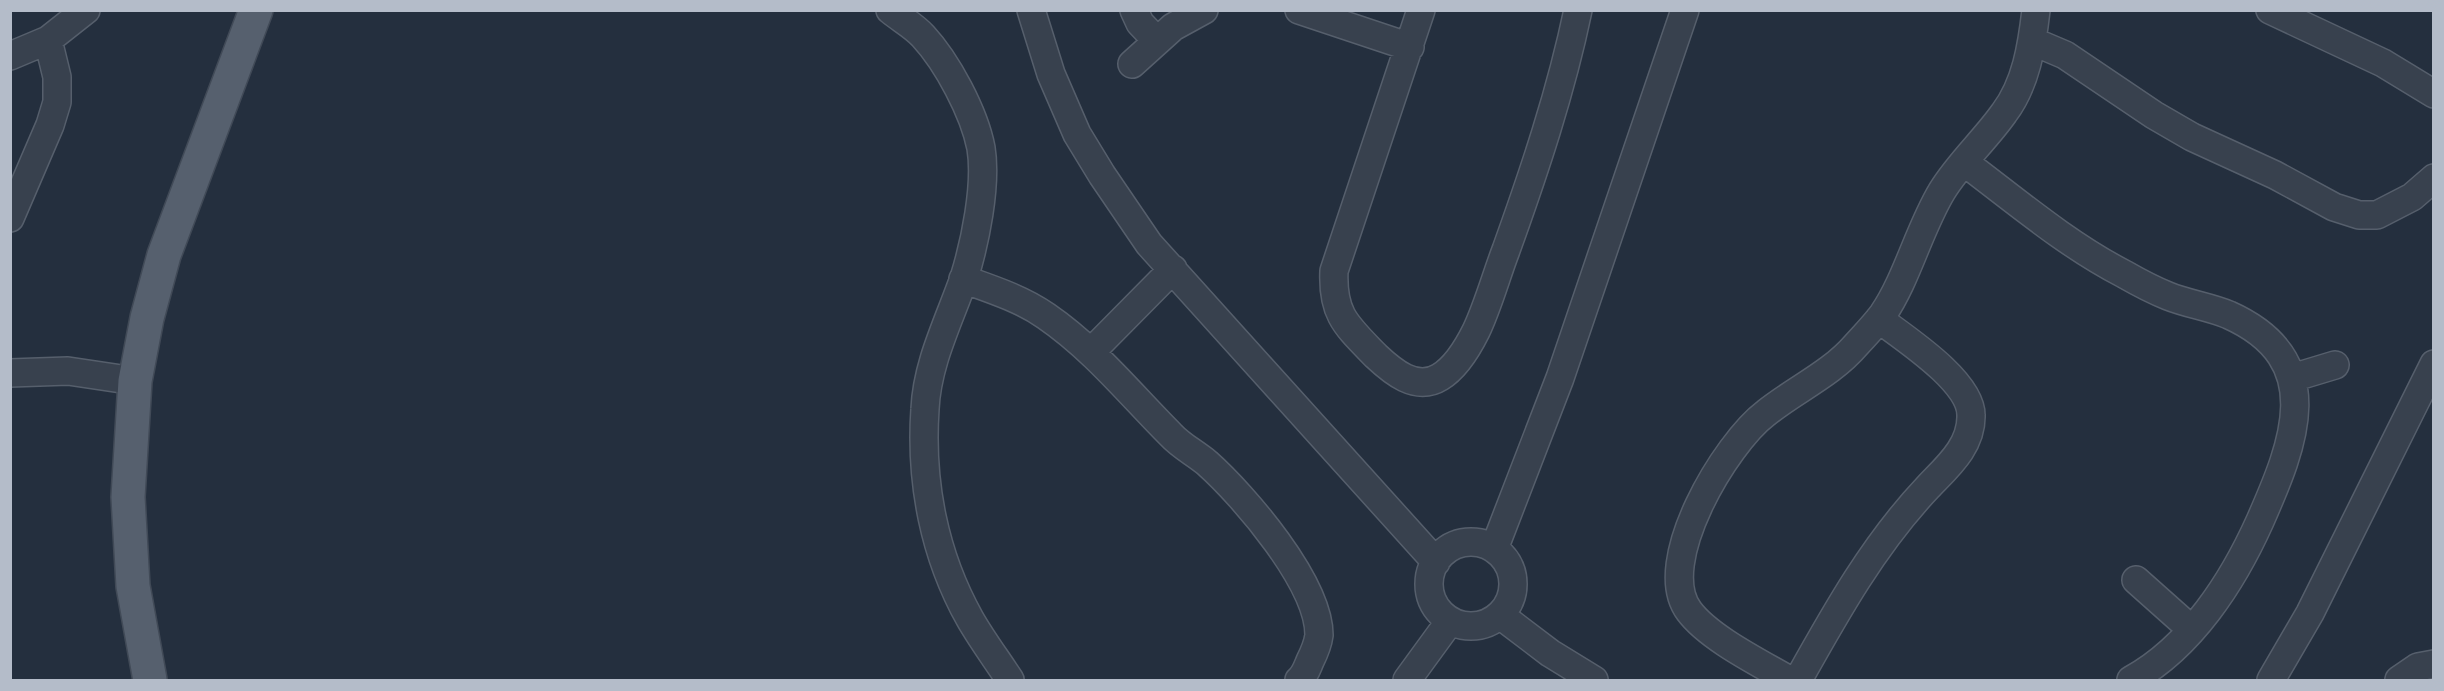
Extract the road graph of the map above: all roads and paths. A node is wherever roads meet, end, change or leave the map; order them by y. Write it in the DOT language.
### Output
graph roads {
  1 [pos="86,10"];
  2 [pos="256,10"];
  3 [pos="890,10"];
  4 [pos="1031,10"];
  5 [pos="1134,10"];
  6 [pos="1204,10"];
  7 [pos="1299,10"];
  8 [pos="1421,10"];
  9 [pos="1578,10"];
  10 [pos="1685,10"];
  11 [pos="2036,10"];
  12 [pos="2270,10"];
  13 [pos="48,40"];
  14 [pos="1157,40"];
  15 [pos="2032,41"];
  16 [pos="1410,47"];
  17 [pos="10,56"];
  18 [pos="1132,64"];
  19 [pos="2433,94"];
  20 [pos="1964,162"];
  21 [pos="2433,178"];
  22 [pos="10,218"];
  23 [pos="1173,269"];
  24 [pos="963,279"];
  25 [pos="1879,319"];
  26 [pos="1091,352"];
  27 [pos="2433,364"];
  28 [pos="2335,365"];
  29 [pos="10,373"];
  30 [pos="2292,378"];
  31 [pos="135,381"];
  32 [pos="1494,549"];
  33 [pos="1436,562"];
  34 [pos="2136,580"];
  35 [pos="1500,615"];
  36 [pos="1450,621"];
  37 [pos="2191,629"];
  38 [pos="2433,664"];
  39 [pos="150,681"];
  40 [pos="1010,681"];
  41 [pos="1299,681"];
  42 [pos="1407,681"];
  43 [pos="1594,681"];
  44 [pos="1789,681"];
  45 [pos="1798,681"];
  46 [pos="2131,681"];
  47 [pos="2271,681"];
  48 [pos="2399,681"];
  1 -- 13 [label="street"];
  2 -- 31 [label="main road"];
  3 -- 24 [label="street"];
  4 -- 23 [label="street"];
  5 -- 14 [label="street"];
  6 -- 14 [label="street"];
  7 -- 16 [label="street"];
  8 -- 16 [label="street"];
  9 -- 16 [label="street"];
  10 -- 32 [label="street"];
  11 -- 15 [label="street"];
  12 -- 19 [label="street"];
  13 -- 17 [label="street"];
  13 -- 22 [label="street"];
  14 -- 18 [label="street"];
  15 -- 20 [label="street"];
  15 -- 21 [label="street"];
  20 -- 25 [label="street"];
  20 -- 30 [label="street"];
  23 -- 26 [label="street"];
  23 -- 33 [label="street"];
  24 -- 26 [label="street"];
  24 -- 40 [label="street"];
  25 -- 44 [label="street"];
  25 -- 45 [label="street"];
  26 -- 41 [label="street"];
  27 -- 47 [label="street"];
  28 -- 30 [label="street"];
  29 -- 31 [label="street"];
  30 -- 37 [label="street"];
  31 -- 39 [label="main road"];
  32 -- 33 [label="street"];
  32 -- 35 [label="street"];
  33 -- 36 [label="street"];
  34 -- 37 [label="street"];
  35 -- 36 [label="street"];
  35 -- 43 [label="street"];
  36 -- 42 [label="street"];
  37 -- 46 [label="street"];
  38 -- 48 [label="street"];
}
